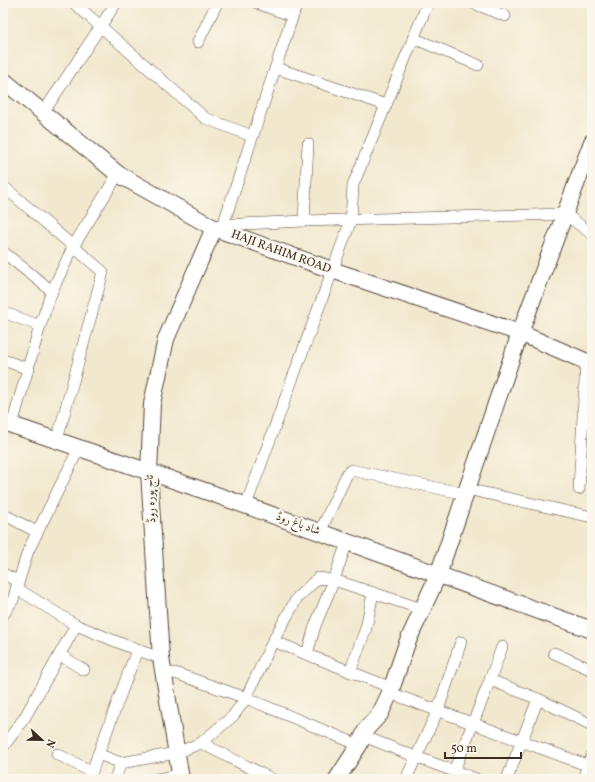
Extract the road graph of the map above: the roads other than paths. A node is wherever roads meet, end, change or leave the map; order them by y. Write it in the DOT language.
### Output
graph roads {
  1 [pos="74,3"];
  2 [pos="116,3"];
  3 [pos="217,3"];
  4 [pos="257,3"];
  5 [pos="297,3"];
  6 [pos="428,3"];
  7 [pos="473,3"];
  8 [pos="293,16"];
  9 [pos="504,16"];
  10 [pos="101,26"];
  11 [pos="414,38"];
  12 [pos="198,42"];
  13 [pos="478,65"];
  14 [pos="276,68"];
  15 [pos="3,80"];
  16 [pos="386,105"];
  17 [pos="44,113"];
  18 [pos="252,136"];
  19 [pos="592,142"];
  20 [pos="308,144"];
  21 [pos="118,174"];
  22 [pos="3,186"];
  23 [pos="565,214"];
  24 [pos="351,220"];
  25 [pos="304,222"];
  26 [pos="219,227"];
  27 [pos="592,234"];
  28 [pos="74,245"];
  29 [pos="3,252"];
  30 [pos="332,270"];
  31 [pos="52,291"];
  32 [pos="3,312"];
  33 [pos="40,326"];
  34 [pos="520,333"];
  35 [pos="3,360"];
  36 [pos="589,363"];
  37 [pos="28,369"];
  38 [pos="7,424"];
  39 [pos="57,440"];
  40 [pos="79,448"];
  41 [pos="149,472"];
  42 [pos="579,489"];
  43 [pos="466,492"];
  44 [pos="246,505"];
  45 [pos="3,514"];
  46 [pos="592,517"];
  47 [pos="37,532"];
  48 [pos="320,532"];
  49 [pos="347,542"];
  50 [pos="3,574"];
  51 [pos="438,575"];
  52 [pos="334,580"];
  53 [pos="17,584"];
  54 [pos="373,593"];
  55 [pos="422,609"];
  56 [pos="3,614"];
  57 [pos="76,625"];
  58 [pos="592,630"];
  59 [pos="273,641"];
  60 [pos="461,642"];
  61 [pos="502,647"];
  62 [pos="137,650"];
  63 [pos="554,652"];
  64 [pos="307,654"];
  65 [pos="60,655"];
  66 [pos="161,658"];
  67 [pos="84,670"];
  68 [pos="592,670"];
  69 [pos="350,672"];
  70 [pos="163,674"];
  71 [pos="490,680"];
  72 [pos="391,691"];
  73 [pos="246,698"];
  74 [pos="538,699"];
  75 [pos="438,710"];
  76 [pos="473,723"];
  77 [pos="592,726"];
  78 [pos="361,740"];
  79 [pos="521,741"];
  80 [pos="201,743"];
  81 [pos="3,747"];
  82 [pos="176,753"];
  83 [pos="57,754"];
  84 [pos="98,754"];
  85 [pos="416,757"];
  86 [pos="121,763"];
  87 [pos="591,763"];
  88 [pos="454,771"];
  89 [pos="91,776"];
  90 [pos="180,777"];
  91 [pos="115,779"];
  92 [pos="157,779"];
  93 [pos="272,779"];
  94 [pos="337,779"];
  95 [pos="406,779"];
  96 [pos="476,779"];
  97 [pos="508,779"];
  98 [pos="583,779"];
  1 -- 10 [label="street"];
  2 -- 10 [label="street"];
  3 -- 12 [label="street"];
  4 -- 8 [label="street"];
  5 -- 8 [label="street"];
  6 -- 11 [label="street"];
  7 -- 9 [label="street"];
  8 -- 14 [label="street"];
  10 -- 17 [label="street"];
  10 -- 18 [label="street"];
  11 -- 13 [label="street"];
  11 -- 16 [label="street"];
  14 -- 16 [label="street"];
  14 -- 18 [label="street"];
  15 -- 17 [label="main road, HAJI RAHIM ROAD"];
  16 -- 24 [label="street"];
  17 -- 21 [label="main road, HAJI RAHIM ROAD"];
  18 -- 26 [label="street"];
  19 -- 23 [label="main road"];
  20 -- 25 [label="street"];
  21 -- 26 [label="main road, HAJI RAHIM ROAD"];
  21 -- 28 [label="street"];
  22 -- 28 [label="street"];
  23 -- 24 [label="street"];
  23 -- 27 [label="street"];
  23 -- 34 [label="main road"];
  24 -- 25 [label="street"];
  24 -- 30 [label="street"];
  25 -- 26 [label="street"];
  26 -- 30 [label="main road, HAJI RAHIM ROAD"];
  26 -- 41 [label="main road, تاج پورہ روڈ"];
  28 -- 31 [label="street"];
  28 -- 39 [label="street"];
  29 -- 31 [label="street"];
  30 -- 34 [label="main road, HAJI RAHIM ROAD"];
  30 -- 44 [label="street"];
  31 -- 33 [label="street"];
  32 -- 33 [label="street"];
  33 -- 37 [label="street"];
  34 -- 36 [label="main road, HAJI RAHIM ROAD"];
  34 -- 43 [label="main road"];
  35 -- 37 [label="street"];
  36 -- 42 [label="street"];
  37 -- 38 [label="street"];
  38 -- 39 [label="main road, شاد باغ روڈ"];
  39 -- 40 [label="main road, شاد باغ روڈ"];
  40 -- 41 [label="main road, شاد باغ روڈ"];
  40 -- 47 [label="street"];
  41 -- 44 [label="main road, شاد باغ روڈ"];
  41 -- 66 [label="main road, تاج پورہ روڈ"];
  43 -- 46 [label="street"];
  43 -- 48 [label="street"];
  43 -- 51 [label="main road"];
  44 -- 48 [label="main road, شاد باغ روڈ"];
  45 -- 47 [label="street"];
  47 -- 53 [label="street"];
  48 -- 49 [label="main road, شاد باغ روڈ"];
  49 -- 51 [label="main road, شاد باغ روڈ"];
  49 -- 52 [label="street"];
  50 -- 53 [label="street"];
  51 -- 55 [label="main road"];
  51 -- 58 [label="main road, شاد باغ روڈ"];
  52 -- 54 [label="street"];
  52 -- 59 [label="street"];
  52 -- 64 [label="street"];
  53 -- 56 [label="street"];
  53 -- 57 [label="street"];
  54 -- 55 [label="street"];
  54 -- 69 [label="street"];
  55 -- 72 [label="main road"];
  57 -- 62 [label="street"];
  57 -- 65 [label="street"];
  59 -- 64 [label="street"];
  59 -- 73 [label="street"];
  60 -- 75 [label="street"];
  61 -- 71 [label="street"];
  62 -- 66 [label="street"];
  62 -- 84 [label="street"];
  63 -- 68 [label="street"];
  64 -- 69 [label="street"];
  65 -- 67 [label="street"];
  65 -- 81 [label="street"];
  66 -- 70 [label="main road, تاج پورہ روڈ"];
  69 -- 72 [label="street"];
  70 -- 73 [label="street"];
  70 -- 82 [label="main road, تاج پورہ روڈ"];
  71 -- 74 [label="street"];
  71 -- 76 [label="street"];
  72 -- 75 [label="street"];
  72 -- 78 [label="main road"];
  73 -- 78 [label="street"];
  73 -- 80 [label="street"];
  74 -- 77 [label="street"];
  74 -- 79 [label="street"];
  75 -- 76 [label="street"];
  75 -- 85 [label="street"];
  76 -- 79 [label="street"];
  76 -- 88 [label="street"];
  78 -- 85 [label="street"];
  78 -- 94 [label="main road"];
  79 -- 87 [label="street"];
  79 -- 97 [label="street"];
  80 -- 82 [label="street"];
  80 -- 93 [label="street"];
  82 -- 86 [label="street"];
  82 -- 90 [label="main road, تاج پورہ روڈ"];
  83 -- 89 [label="street"];
  84 -- 86 [label="street"];
  84 -- 89 [label="street"];
  85 -- 88 [label="street"];
  85 -- 95 [label="street"];
  86 -- 91 [label="street"];
  87 -- 98 [label="street"];
  88 -- 96 [label="street"];
  90 -- 92 [label="street"];
}
